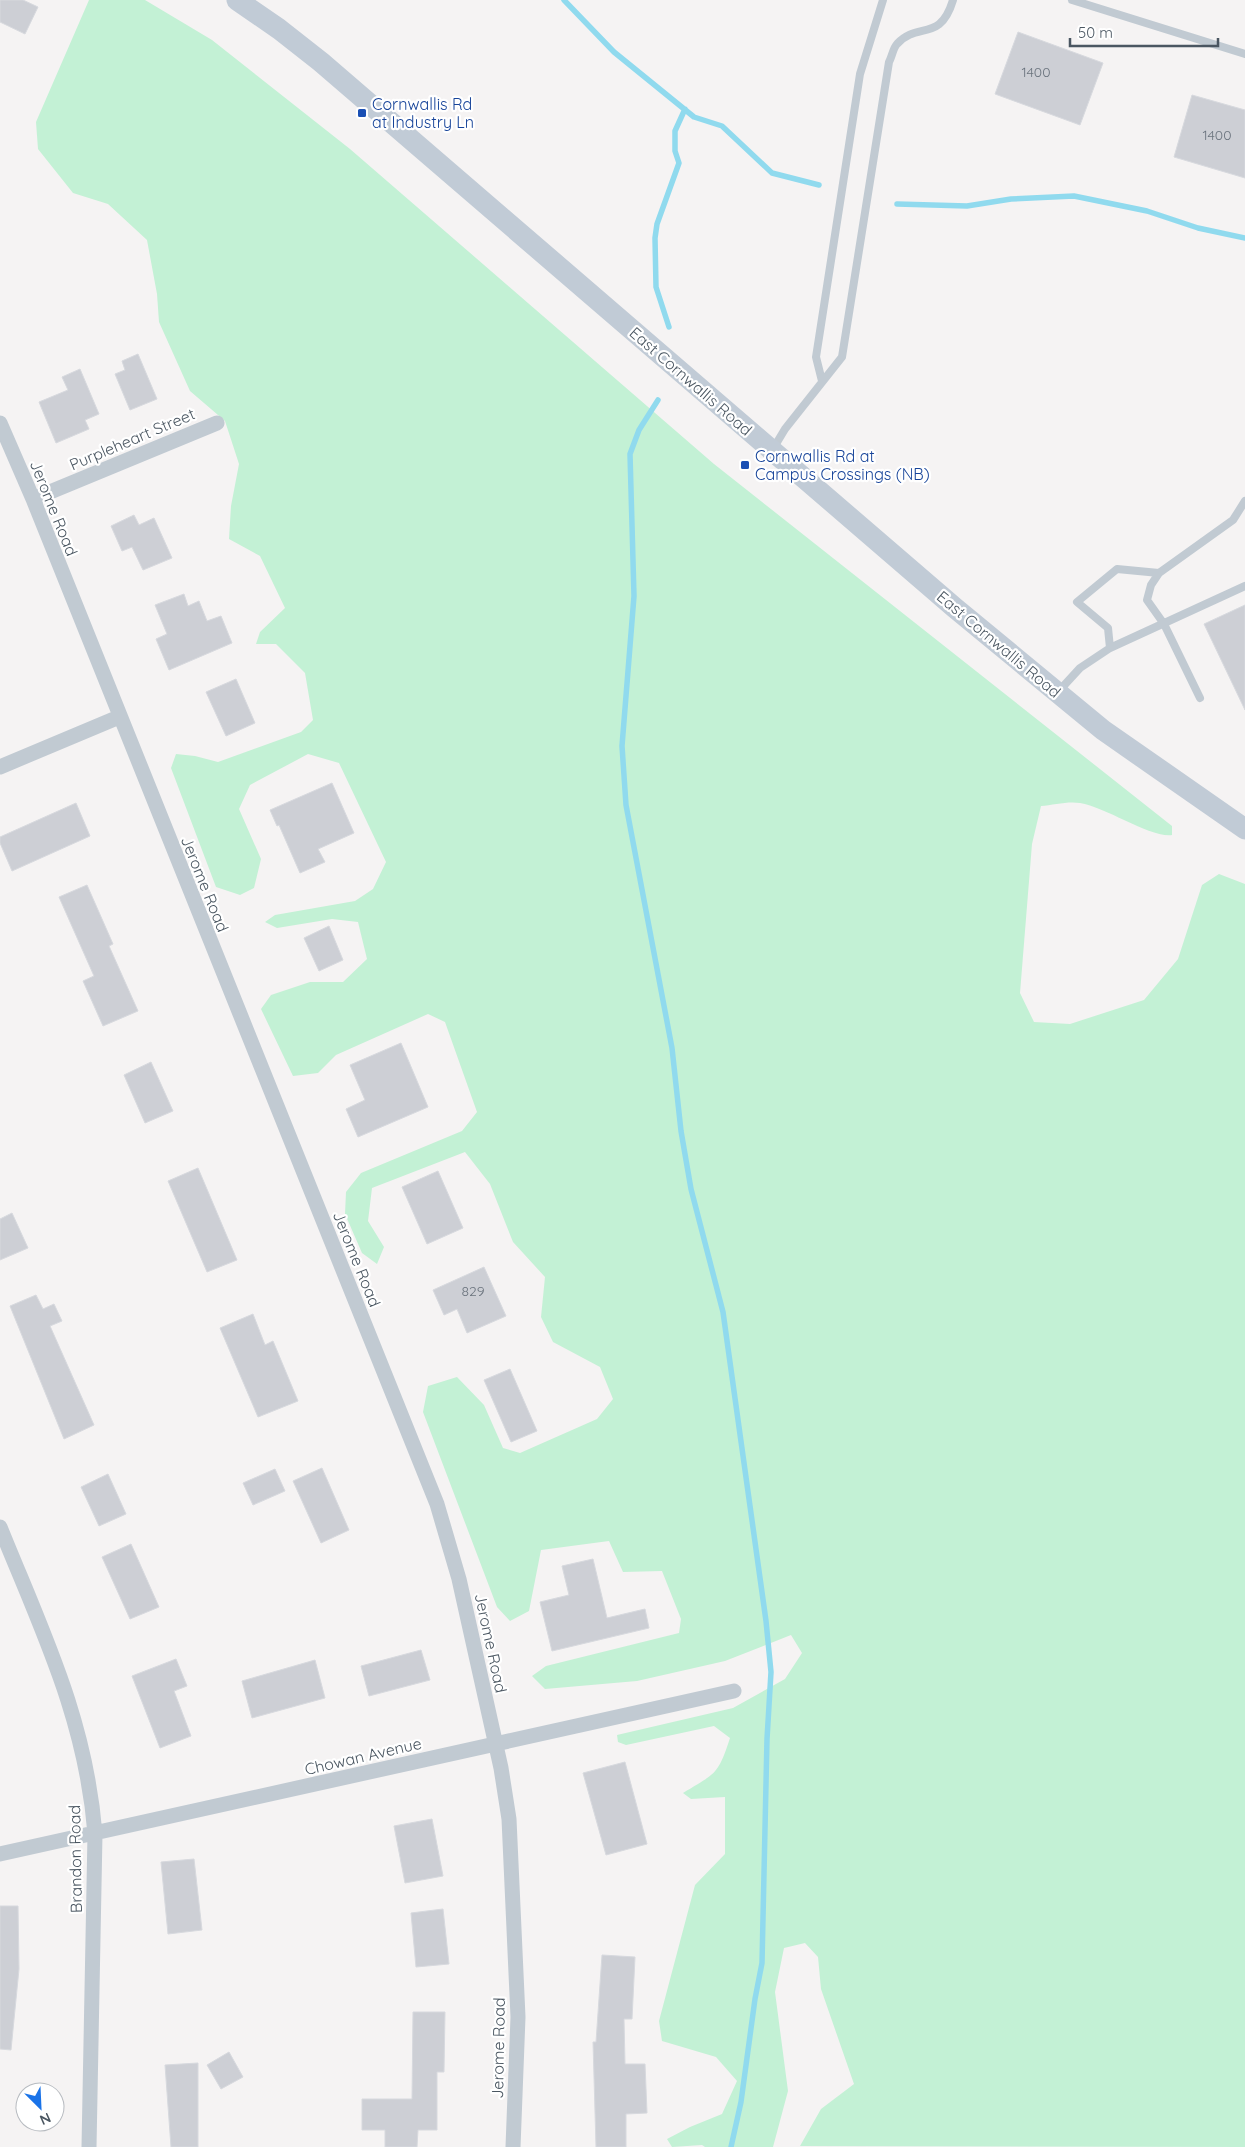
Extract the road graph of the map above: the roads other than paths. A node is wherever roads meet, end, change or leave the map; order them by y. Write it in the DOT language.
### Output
graph roads {
  1 [pos="237,0"];
  2 [pos="883,0"];
  3 [pos="953,0"];
  4 [pos="1072,0"];
  5 [pos="1245,54"];
  6 [pos="822,382"];
  7 [pos="0,423"];
  8 [pos="217,423"];
  9 [pos="772,451"];
  10 [pos="33,499"];
  11 [pos="1245,501"];
  12 [pos="1159,572"];
  13 [pos="1245,586"];
  14 [pos="1164,624"];
  15 [pos="1110,648"];
  16 [pos="1058,692"];
  17 [pos="1200,698"];
  18 [pos="119,717"];
  19 [pos="0,767"];
  20 [pos="1245,829"];
  21 [pos="0,1527"];
  22 [pos="734,1691"];
  23 [pos="496,1744"];
  24 [pos="95,1834"];
  25 [pos="0,1854"];
  26 [pos="89,2147"];
  27 [pos="513,2147"];
  1 -- 9 [label="street, East Cornwallis Road"];
  2 -- 6 [label="lane"];
  3 -- 6 [label="lane"];
  4 -- 5 [label="lane"];
  6 -- 9 [label="lane"];
  7 -- 10 [label="street, Jerome Road"];
  8 -- 10 [label="street, Purpleheart Street"];
  9 -- 16 [label="street, East Cornwallis Road"];
  10 -- 18 [label="street, Jerome Road"];
  11 -- 12 [label="lane"];
  12 -- 14 [label="lane"];
  12 -- 15 [label="lane"];
  13 -- 14 [label="lane"];
  14 -- 15 [label="lane"];
  14 -- 17 [label="lane"];
  15 -- 16 [label="lane"];
  16 -- 20 [label="street, East Cornwallis Road"];
  18 -- 19 [label="street"];
  18 -- 23 [label="street, Jerome Road"];
  21 -- 24 [label="street, Brandon Road"];
  22 -- 23 [label="street, Chowan Avenue"];
  23 -- 24 [label="street, Chowan Avenue"];
  23 -- 27 [label="street, Jerome Road"];
  24 -- 25 [label="street, Chowan Avenue"];
  24 -- 26 [label="street, Brandon Road"];
}
